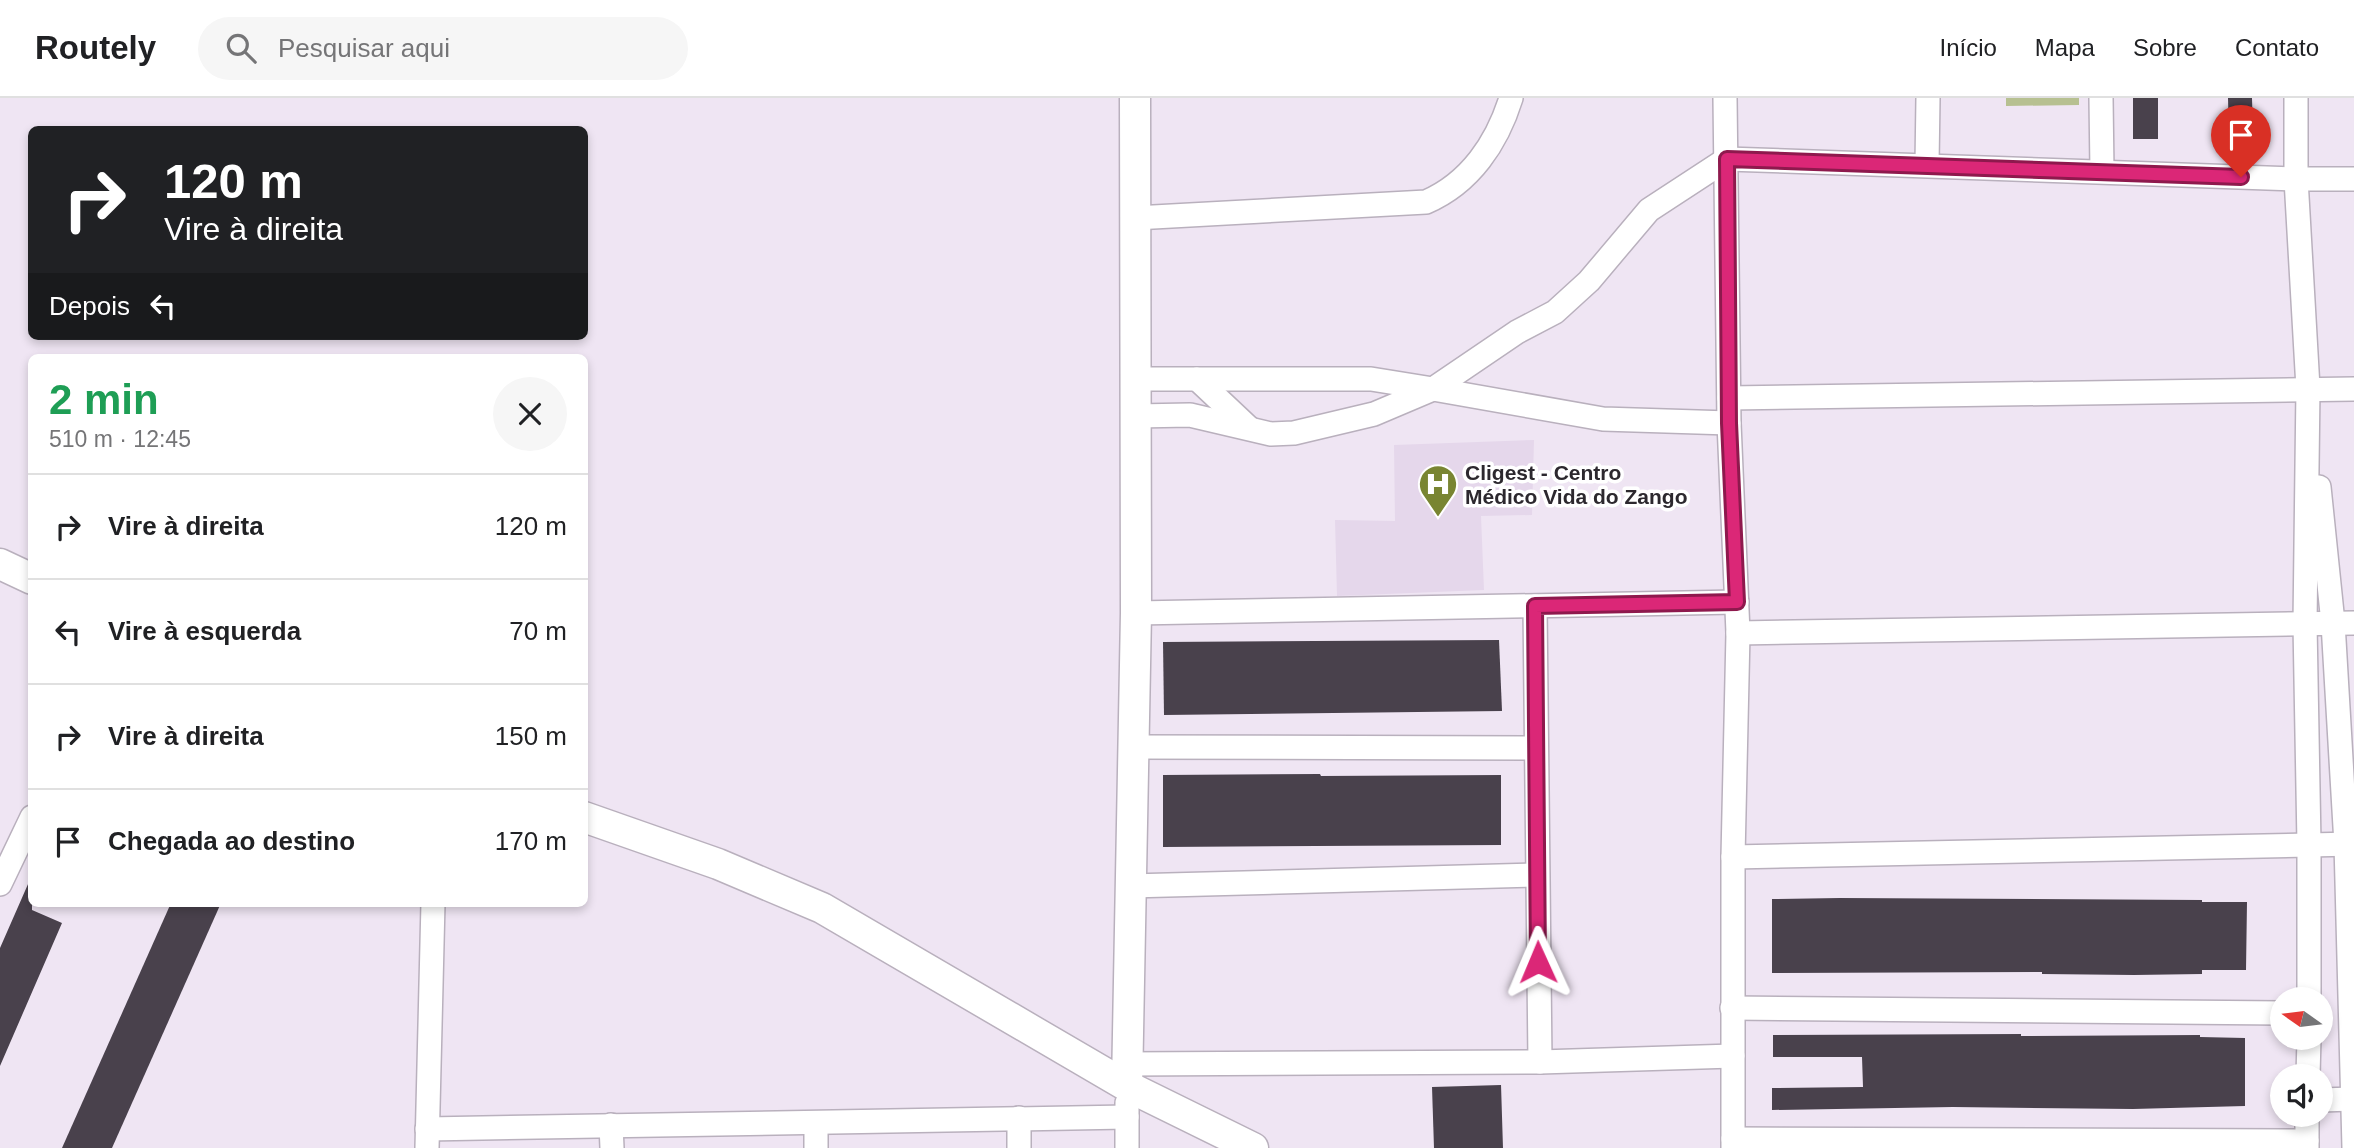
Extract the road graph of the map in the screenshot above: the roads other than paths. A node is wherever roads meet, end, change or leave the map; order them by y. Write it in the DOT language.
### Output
graph roads {
  1 [pos="1135,98"];
  2 [pos="1511,98"];
  3 [pos="1725,98"];
  4 [pos="1928,98"];
  5 [pos="2101,98"];
  6 [pos="2296,98"];
  7 [pos="1727,159"];
  8 [pos="1927,164"];
  9 [pos="2102,171"];
  10 [pos="2296,179"];
  11 [pos="2354,179"];
  12 [pos="1135,218"];
  13 [pos="1136,379"];
  14 [pos="1197,379"];
  15 [pos="1250,379"];
  16 [pos="2308,388"];
  17 [pos="1433,389"];
  18 [pos="2354,389"];
  19 [pos="1217,398"];
  20 [pos="1729,398"];
  21 [pos="1190,415"];
  22 [pos="1136,416"];
  23 [pos="1729,423"];
  24 [pos="1251,429"];
  25 [pos="0,564"];
  26 [pos="28,577"];
  27 [pos="1737,602"];
  28 [pos="1535,606"];
  29 [pos="1136,613"];
  30 [pos="2344,623"];
  31 [pos="2305,624"];
  32 [pos="1738,633"];
  33 [pos="1133,747"];
  34 [pos="1536,748"];
  35 [pos="588,818"];
  36 [pos="28,825"];
  37 [pos="2309,844"];
  38 [pos="2351,845"];
  39 [pos="1733,857"];
  40 [pos="1537,875"];
  41 [pos="0,884"];
  42 [pos="1130,886"];
  43 [pos="433,907"];
  44 [pos="2309,987"];
  45 [pos="1732,1008"];
  46 [pos="2270,1013"];
  47 [pos="1733,1056"];
  48 [pos="1540,1062"];
  49 [pos="1126,1075"];
  50 [pos="2353,1099"];
  51 [pos="2333,1100"];
  52 [pos="1127,1117"];
  53 [pos="1019,1118"];
  54 [pos="816,1123"];
  55 [pos="611,1125"];
  56 [pos="2307,1127"];
  57 [pos="426,1139"];
  58 [pos="1733,1144"];
  59 [pos="2307,1145"];
  60 [pos="612,1148"];
  61 [pos="816,1148"];
  62 [pos="1019,1148"];
  63 [pos="1128,1148"];
  64 [pos="1253,1148"];
  65 [pos="2354,1148"];
  1 -- 12 [label="street"];
  2 -- 12 [label="street"];
  3 -- 7 [label="street"];
  4 -- 8 [label="street"];
  5 -- 9 [label="street"];
  6 -- 10 [label="street"];
  7 -- 8 [label="street"];
  7 -- 17 [label="street"];
  7 -- 20 [label="street"];
  8 -- 9 [label="street"];
  9 -- 10 [label="street"];
  10 -- 11 [label="street"];
  10 -- 16 [label="street"];
  12 -- 13 [label="street"];
  13 -- 14 [label="street"];
  13 -- 22 [label="street"];
  14 -- 15 [label="street"];
  14 -- 19 [label="street"];
  15 -- 17 [label="street"];
  15 -- 19 [label="street"];
  16 -- 18 [label="street"];
  16 -- 20 [label="street"];
  16 -- 30 [label="street"];
  16 -- 31 [label="street"];
  17 -- 23 [label="street"];
  17 -- 24 [label="street"];
  19 -- 21 [label="street"];
  19 -- 24 [label="street"];
  20 -- 23 [label="street"];
  21 -- 22 [label="street"];
  21 -- 24 [label="street"];
  22 -- 29 [label="street"];
  23 -- 27 [label="street"];
  25 -- 26 [label="street"];
  27 -- 28 [label="street"];
  27 -- 32 [label="street"];
  28 -- 29 [label="street"];
  28 -- 34 [label="street"];
  29 -- 33 [label="street"];
  30 -- 31 [label="street"];
  30 -- 38 [label="street"];
  31 -- 32 [label="street"];
  31 -- 37 [label="street"];
  32 -- 39 [label="street"];
  33 -- 34 [label="street"];
  33 -- 42 [label="street"];
  34 -- 40 [label="street"];
  35 -- 49 [label="street"];
  36 -- 41 [label="street"];
  37 -- 38 [label="street"];
  37 -- 39 [label="street"];
  37 -- 44 [label="street"];
  38 -- 50 [label="street"];
  39 -- 45 [label="street"];
  40 -- 42 [label="street"];
  40 -- 48 [label="street"];
  42 -- 49 [label="street"];
  43 -- 57 [label="street"];
  45 -- 46 [label="street"];
  45 -- 47 [label="street"];
  47 -- 48 [label="street"];
  47 -- 58 [label="street"];
  48 -- 49 [label="street"];
  49 -- 52 [label="street"];
  49 -- 64 [label="street"];
  50 -- 51 [label="street"];
  50 -- 65 [label="street"];
  52 -- 53 [label="street"];
  52 -- 63 [label="street"];
  53 -- 54 [label="street"];
  53 -- 62 [label="street"];
  54 -- 55 [label="street"];
  54 -- 61 [label="street"];
  55 -- 57 [label="street"];
  55 -- 60 [label="street"];
  56 -- 59 [label="street"];
  58 -- 59 [label="street"];
}
